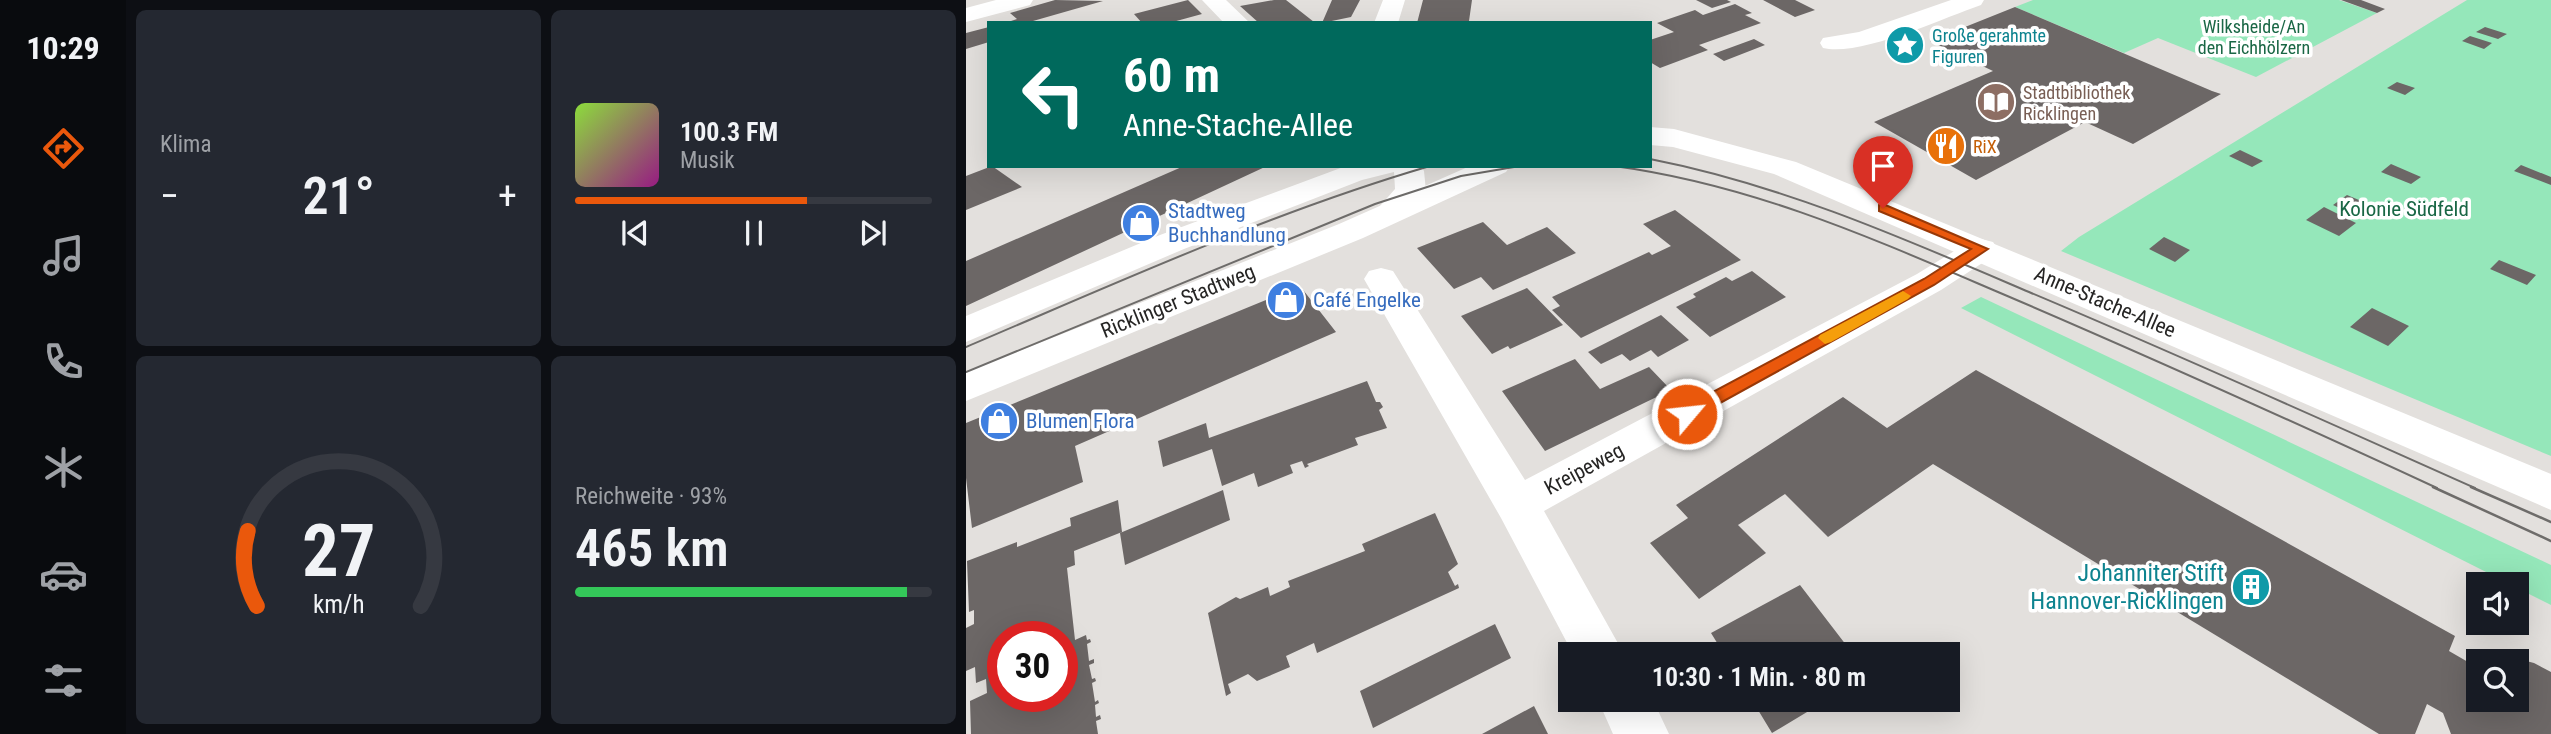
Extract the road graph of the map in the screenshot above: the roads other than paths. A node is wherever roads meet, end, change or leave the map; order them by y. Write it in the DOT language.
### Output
graph roads {
  1 [pos="1022,0"];
  2 [pos="1213,0"];
  3 [pos="1394,0"];
  4 [pos="1973,0"];
  5 [pos="966,15"];
  6 [pos="1236,21"];
  7 [pos="1388,21"];
  8 [pos="1832,43"];
  9 [pos="1652,136"];
  10 [pos="1375,168"];
  11 [pos="1407,168"];
  12 [pos="1491,168"];
  13 [pos="1388,214"];
  14 [pos="1981,249"];
  15 [pos="1381,279"];
  16 [pos="966,330"];
  17 [pos="966,387"];
  18 [pos="2551,493"];
  19 [pos="1517,505"];
  20 [pos="1592,642"];
  21 [pos="1630,712"];
  22 [pos="1642,734"];
  1 -- 5 [label="street"];
  2 -- 6 [label="street"];
  3 -- 7 [label="street"];
  4 -- 8 [label="street"];
  9 -- 14 [label="street, Anne-Stache-Allee"];
  10 -- 16 [label="street"];
  11 -- 13 [label="street"];
  12 -- 13 [label="street"];
  13 -- 17 [label="street, Ricklinger Stadtweg"];
  14 -- 18 [label="street, Anne-Stache-Allee"];
  14 -- 19 [label="street, Kreipeweg"];
  15 -- 19 [label="street"];
  19 -- 20 [label="street"];
  21 -- 22 [label="street"];
}
